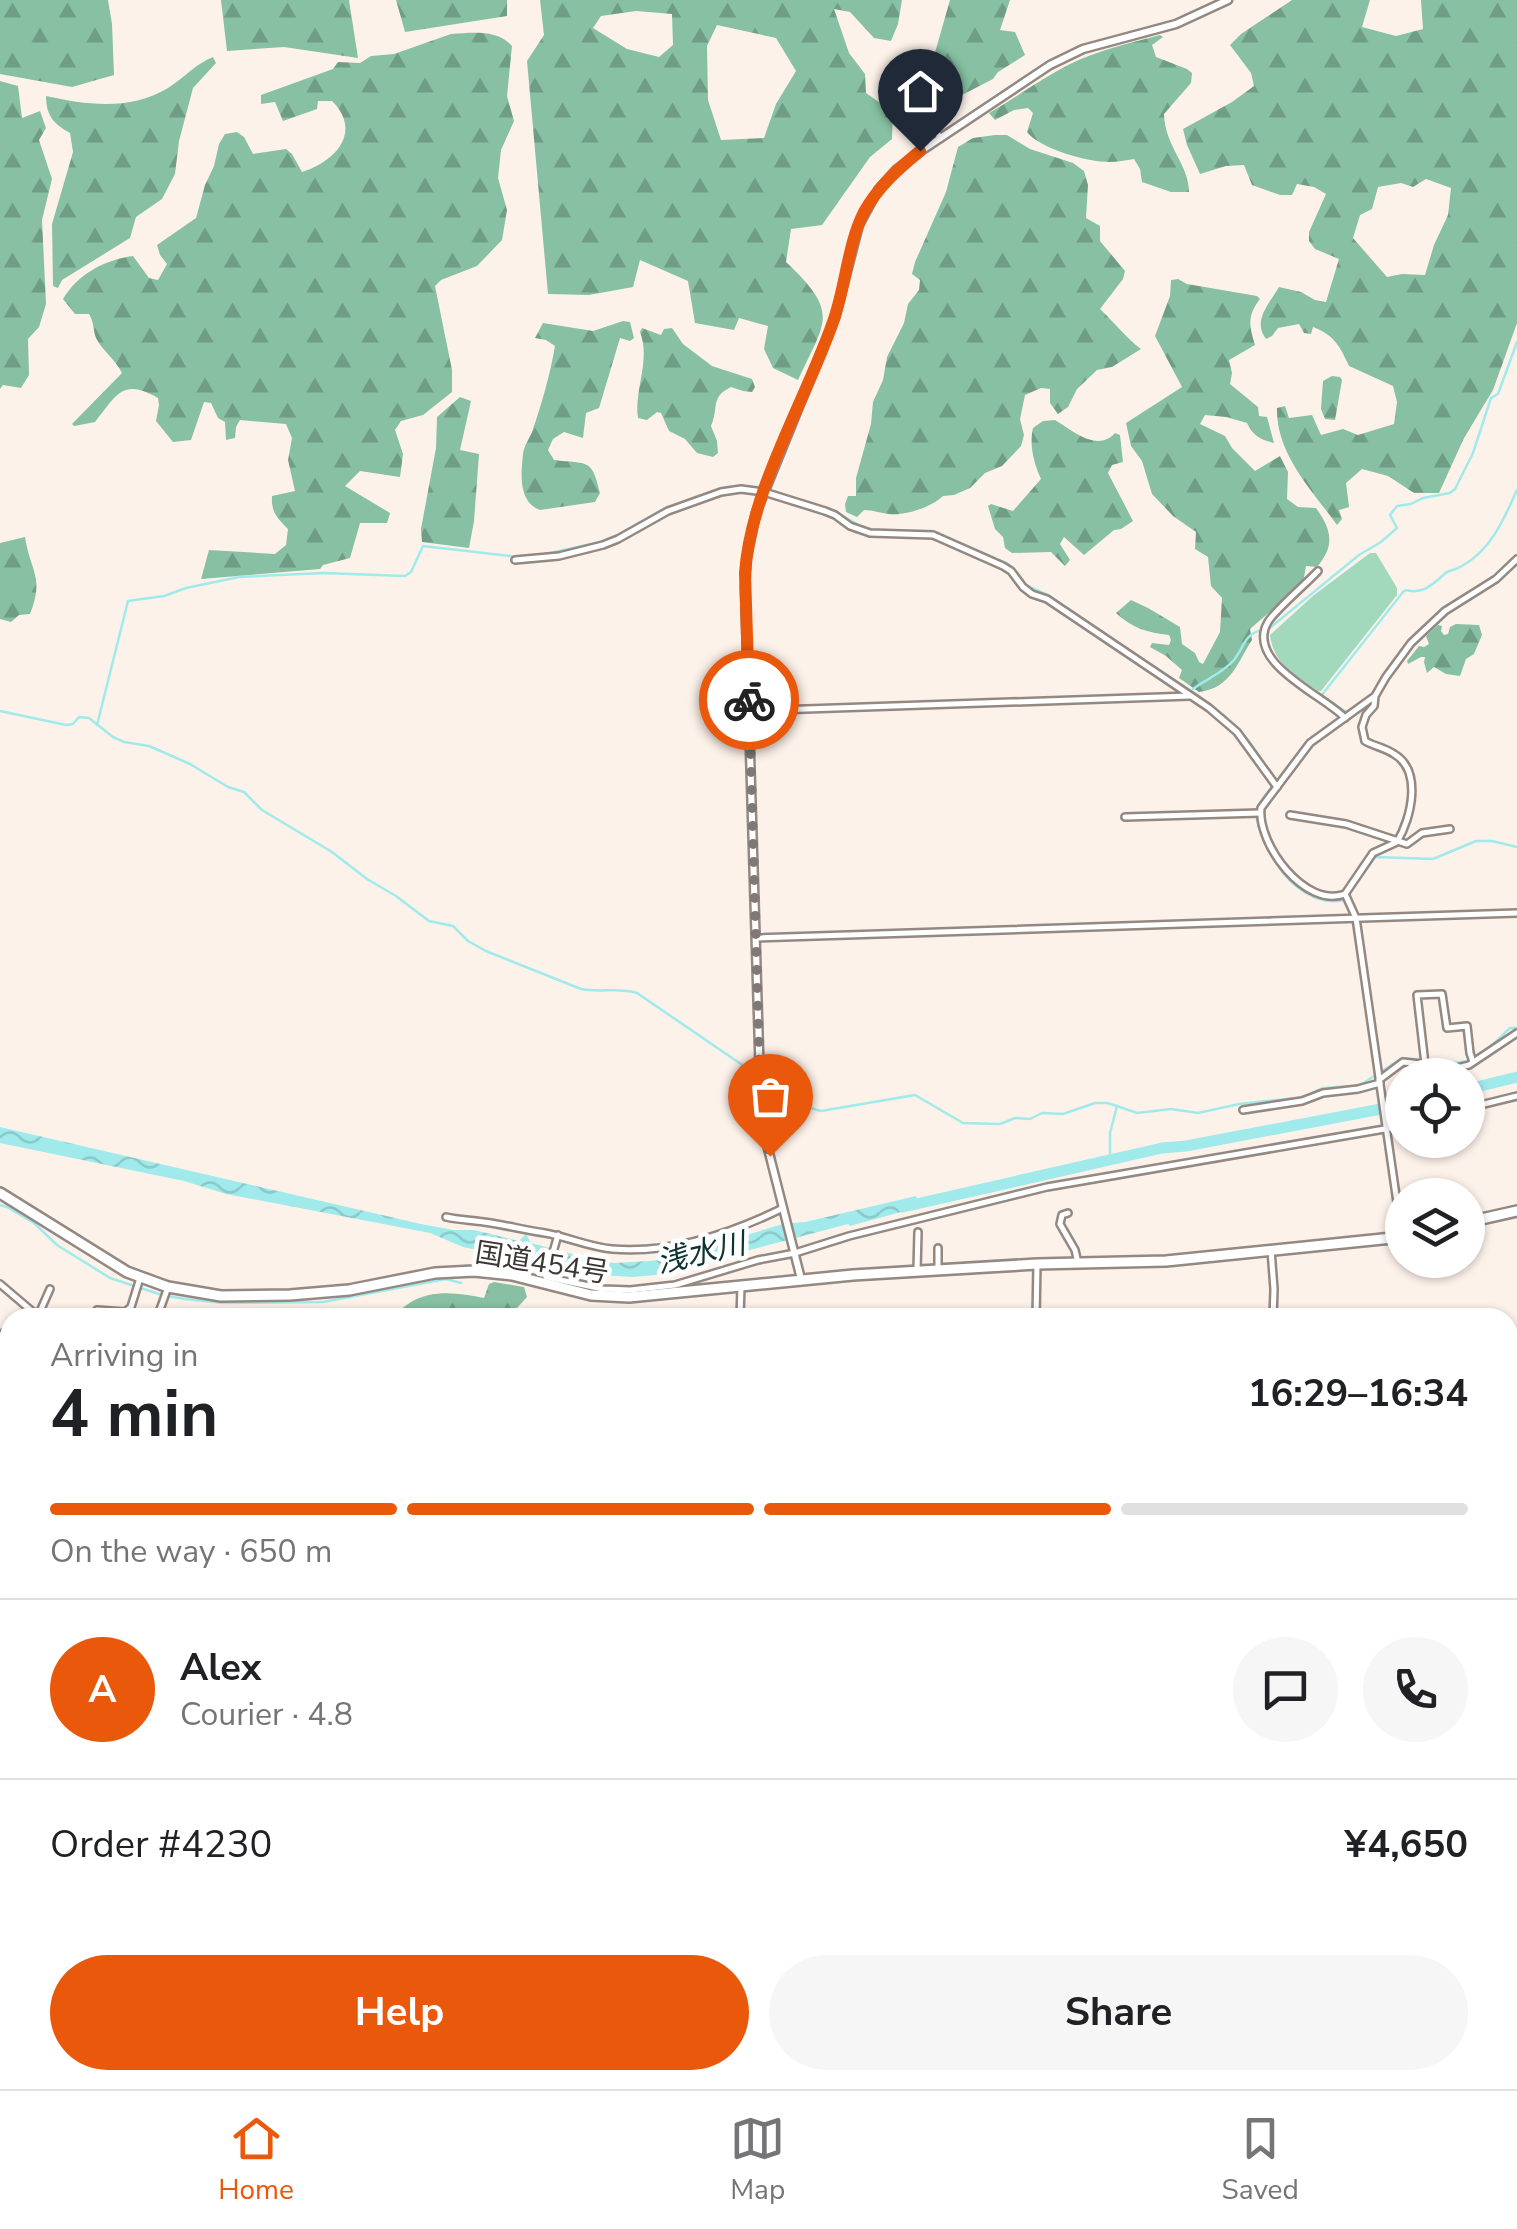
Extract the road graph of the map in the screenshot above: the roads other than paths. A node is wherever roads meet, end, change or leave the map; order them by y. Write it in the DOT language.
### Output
graph roads {
  1 [pos="1228,0"];
  2 [pos="909,124"];
  3 [pos="941,138"];
  4 [pos="764,492"];
  5 [pos="1517,559"];
  6 [pos="515,560"];
  7 [pos="1318,572"];
  8 [pos="1193,696"];
  9 [pos="1375,696"];
  10 [pos="749,711"];
  11 [pos="1345,718"];
  12 [pos="1277,787"];
  13 [pos="1260,813"];
  14 [pos="1290,815"];
  15 [pos="1125,817"];
  16 [pos="1450,829"];
  17 [pos="1397,842"];
  18 [pos="1345,894"];
  19 [pos="1517,913"];
  20 [pos="1356,918"];
  21 [pos="756,938"];
  22 [pos="1517,1032"];
  23 [pos="1424,1058"];
  24 [pos="1472,1058"];
  25 [pos="1481,1058"];
  26 [pos="1385,1079"];
  27 [pos="1380,1084"];
  28 [pos="1517,1096"];
  29 [pos="1485,1104"];
  30 [pos="1243,1110"];
  31 [pos="1385,1120"];
  32 [pos="1385,1127"];
  33 [pos="0,1193"];
  34 [pos="784,1211"];
  35 [pos="1517,1212"];
  36 [pos="1068,1213"];
  37 [pos="446,1217"];
  38 [pos="1485,1219"];
  39 [pos="918,1232"];
  40 [pos="558,1239"];
  41 [pos="1385,1239"];
  42 [pos="938,1248"];
  43 [pos="794,1250"];
  44 [pos="1271,1250"];
  45 [pos="1078,1263"];
  46 [pos="1038,1264"];
  47 [pos="938,1269"];
  48 [pos="918,1270"];
  49 [pos="140,1278"];
  50 [pos="546,1278"];
  51 [pos="801,1279"];
  52 [pos="0,1284"];
  53 [pos="741,1286"];
  54 [pos="168,1287"];
  55 [pos="50,1290"];
  56 [pos="27,1308"];
  57 [pos="43,1308"];
  58 [pos="130,1308"];
  59 [pos="161,1308"];
  60 [pos="740,1308"];
  61 [pos="1036,1308"];
  62 [pos="1273,1308"];
  1 -- 3 [label="street"];
  2 -- 3 [label="street"];
  3 -- 4 [label="street"];
  4 -- 6 [label="street"];
  4 -- 8 [label="street"];
  4 -- 10 [label="street"];
  5 -- 9 [label="street"];
  7 -- 11 [label="street"];
  8 -- 10 [label="street"];
  8 -- 12 [label="street"];
  9 -- 11 [label="street"];
  9 -- 17 [label="street"];
  10 -- 21 [label="street"];
  11 -- 12 [label="street"];
  12 -- 13 [label="street"];
  13 -- 15 [label="street"];
  13 -- 18 [label="street"];
  14 -- 17 [label="street"];
  16 -- 17 [label="street"];
  17 -- 18 [label="street"];
  18 -- 20 [label="street"];
  19 -- 20 [label="street"];
  20 -- 21 [label="street"];
  20 -- 27 [label="street"];
  21 -- 34 [label="street"];
  22 -- 25 [label="street"];
  23 -- 24 [label="street"];
  26 -- 27 [label="street"];
  27 -- 30 [label="street"];
  27 -- 31 [label="street"];
  28 -- 29 [label="street"];
  32 -- 43 [label="street"];
  33 -- 49 [label="highway, 国道454号"];
  34 -- 40 [label="street"];
  34 -- 43 [label="street"];
  35 -- 38 [label="highway"];
  36 -- 45 [label="street"];
  37 -- 40 [label="street"];
  39 -- 48 [label="street"];
  40 -- 50 [label="street"];
  41 -- 44 [label="highway, 国道454号"];
  42 -- 47 [label="street"];
  43 -- 50 [label="street"];
  43 -- 51 [label="street"];
  44 -- 45 [label="highway, 国道454号"];
  44 -- 62 [label="street"];
  45 -- 46 [label="highway, 国道454号"];
  46 -- 47 [label="highway, 国道454号"];
  46 -- 61 [label="street"];
  47 -- 48 [label="highway, 国道454号"];
  48 -- 51 [label="highway, 国道454号"];
  49 -- 54 [label="highway, 国道454号"];
  49 -- 58 [label="street"];
  50 -- 53 [label="highway, 国道454号"];
  50 -- 54 [label="highway, 国道454号"];
  51 -- 53 [label="highway, 国道454号"];
  52 -- 56 [label="street"];
  53 -- 60 [label="street"];
  54 -- 59 [label="street"];
  55 -- 57 [label="street"];
}
